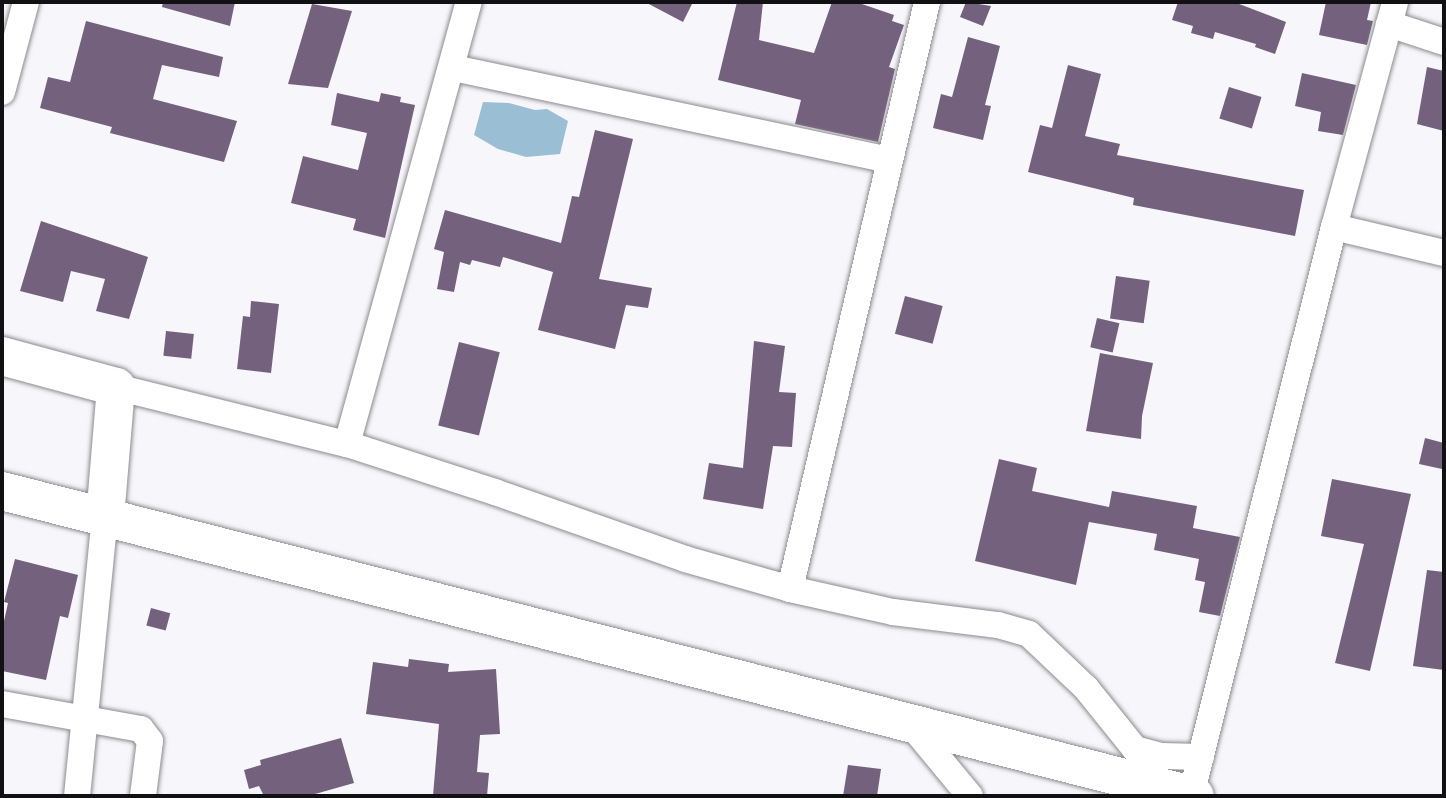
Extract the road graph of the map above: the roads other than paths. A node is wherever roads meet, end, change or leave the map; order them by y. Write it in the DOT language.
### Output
graph roads {
  1 [pos="26,2"];
  2 [pos="469,2"];
  3 [pos="927,2"];
  4 [pos="1392,13"];
  5 [pos="1444,42"];
  6 [pos="453,68"];
  7 [pos="2,92"];
  8 [pos="888,160"];
  9 [pos="1334,227"];
  10 [pos="1444,253"];
  11 [pos="2,356"];
  12 [pos="116,387"];
  13 [pos="347,444"];
  14 [pos="2,491"];
  15 [pos="105,517"];
  16 [pos="790,589"];
  17 [pos="2,704"];
  18 [pos="84,719"];
  19 [pos="912,726"];
  20 [pos="1202,757"];
  21 [pos="77,796"];
  22 [pos="143,796"];
  23 [pos="970,796"];
  24 [pos="1193,796"];
  1 -- 7 [label="street"];
  2 -- 6 [label="street"];
  3 -- 8 [label="street"];
  4 -- 5 [label="street"];
  4 -- 9 [label="street"];
  6 -- 8 [label="street"];
  6 -- 13 [label="street"];
  8 -- 16 [label="street"];
  9 -- 10 [label="street"];
  9 -- 20 [label="street"];
  11 -- 12 [label="main road"];
  12 -- 13 [label="street"];
  12 -- 15 [label="main road"];
  13 -- 16 [label="street"];
  14 -- 15 [label="main road"];
  15 -- 18 [label="street"];
  15 -- 19 [label="main road"];
  16 -- 20 [label="street"];
  17 -- 18 [label="street"];
  18 -- 21 [label="street"];
  18 -- 22 [label="street"];
  19 -- 23 [label="street"];
  19 -- 24 [label="main road"];
  20 -- 24 [label="street"];
}
